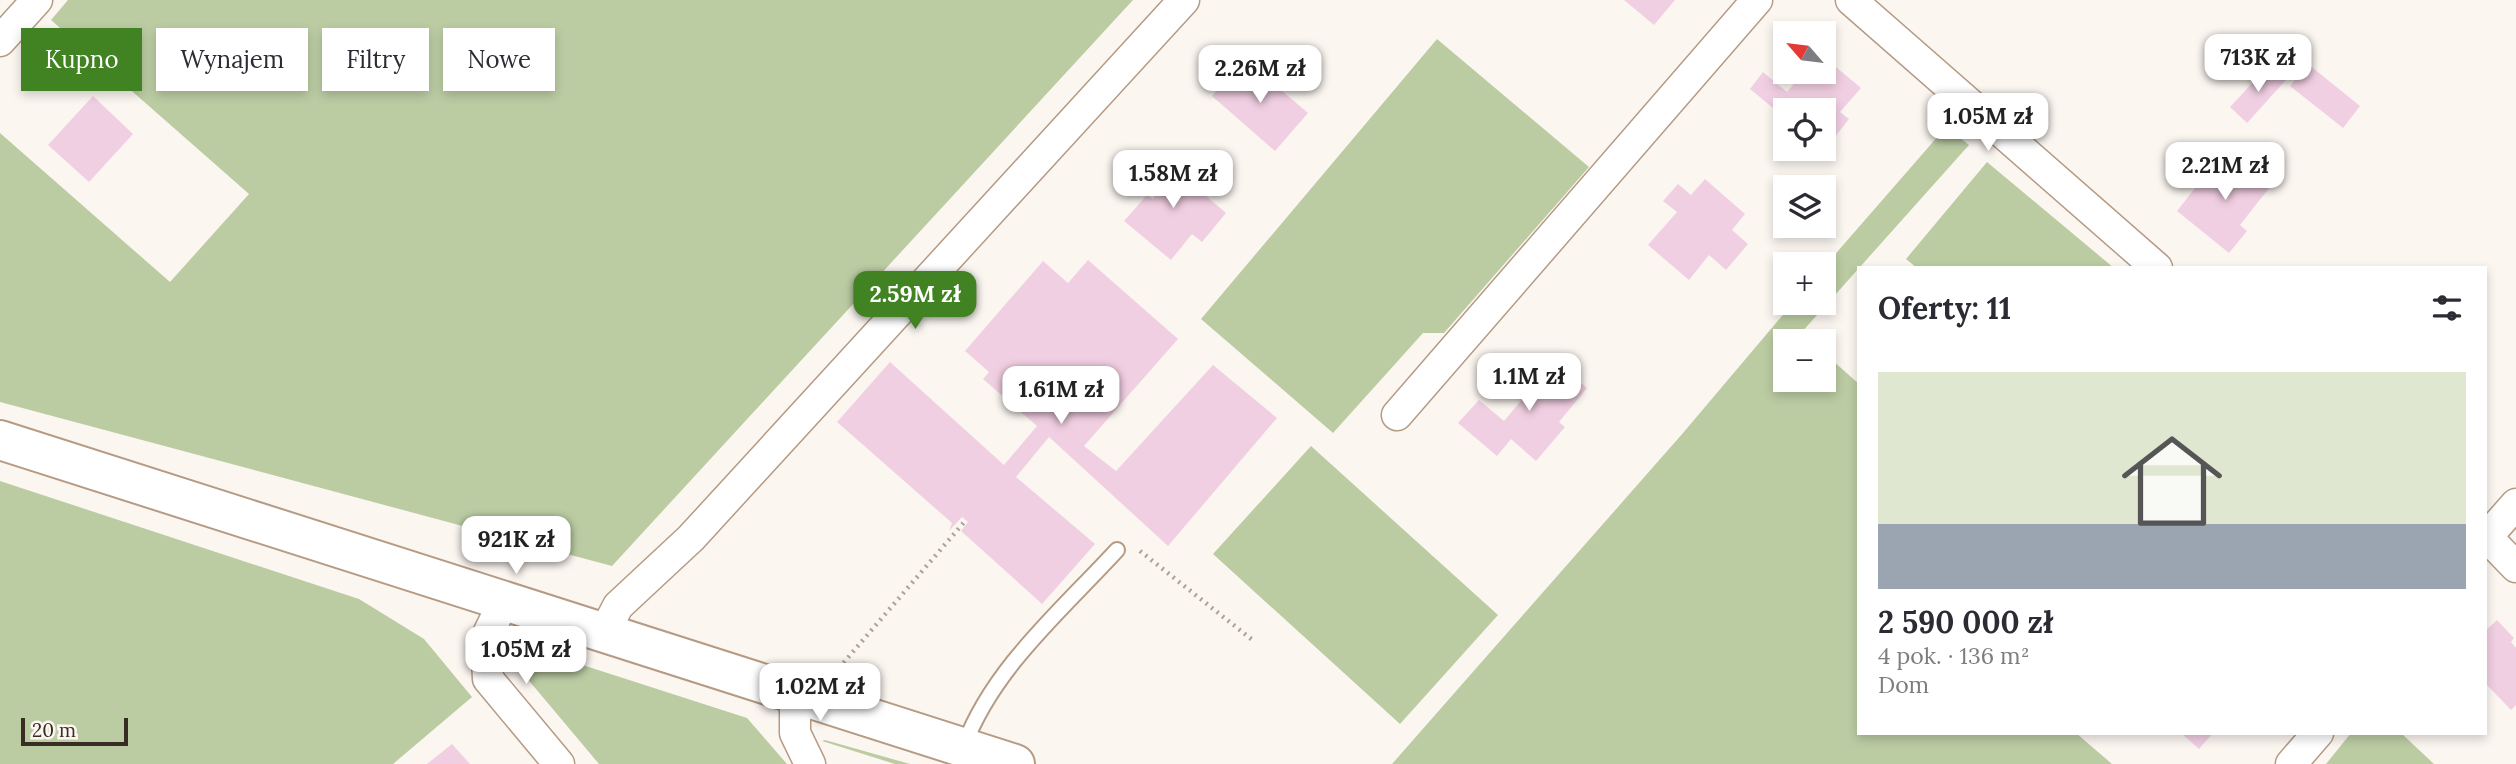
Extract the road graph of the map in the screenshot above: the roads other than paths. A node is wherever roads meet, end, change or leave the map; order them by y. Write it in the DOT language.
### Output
graph roads {
  1 [pos="37,0"];
  2 [pos="1184,0"];
  3 [pos="1757,0"];
  4 [pos="1851,0"];
  5 [pos="0,41"];
  6 [pos="2155,266"];
  7 [pos="1397,415"];
  8 [pos="0,440"];
  9 [pos="2516,504"];
  10 [pos="2487,536"];
  11 [pos="2487,538"];
  12 [pos="1117,550"];
  13 [pos="2516,567"];
  14 [pos="503,603"];
  15 [pos="604,633"];
  16 [pos="795,694"];
  17 [pos="2316,735"];
  18 [pos="963,748"];
  19 [pos="559,764"];
  20 [pos="810,764"];
  21 [pos="1015,764"];
  22 [pos="2291,764"];
  1 -- 5 [label="street"];
  2 -- 15 [label="street"];
  3 -- 7 [label="street"];
  4 -- 6 [label="street"];
  8 -- 14 [label="street"];
  9 -- 10 [label="street"];
  11 -- 13 [label="street"];
  12 -- 18 [label="lane"];
  14 -- 15 [label="street"];
  14 -- 19 [label="street"];
  15 -- 16 [label="street"];
  16 -- 18 [label="street"];
  16 -- 20 [label="street"];
  17 -- 22 [label="street"];
  18 -- 21 [label="street"];
}
